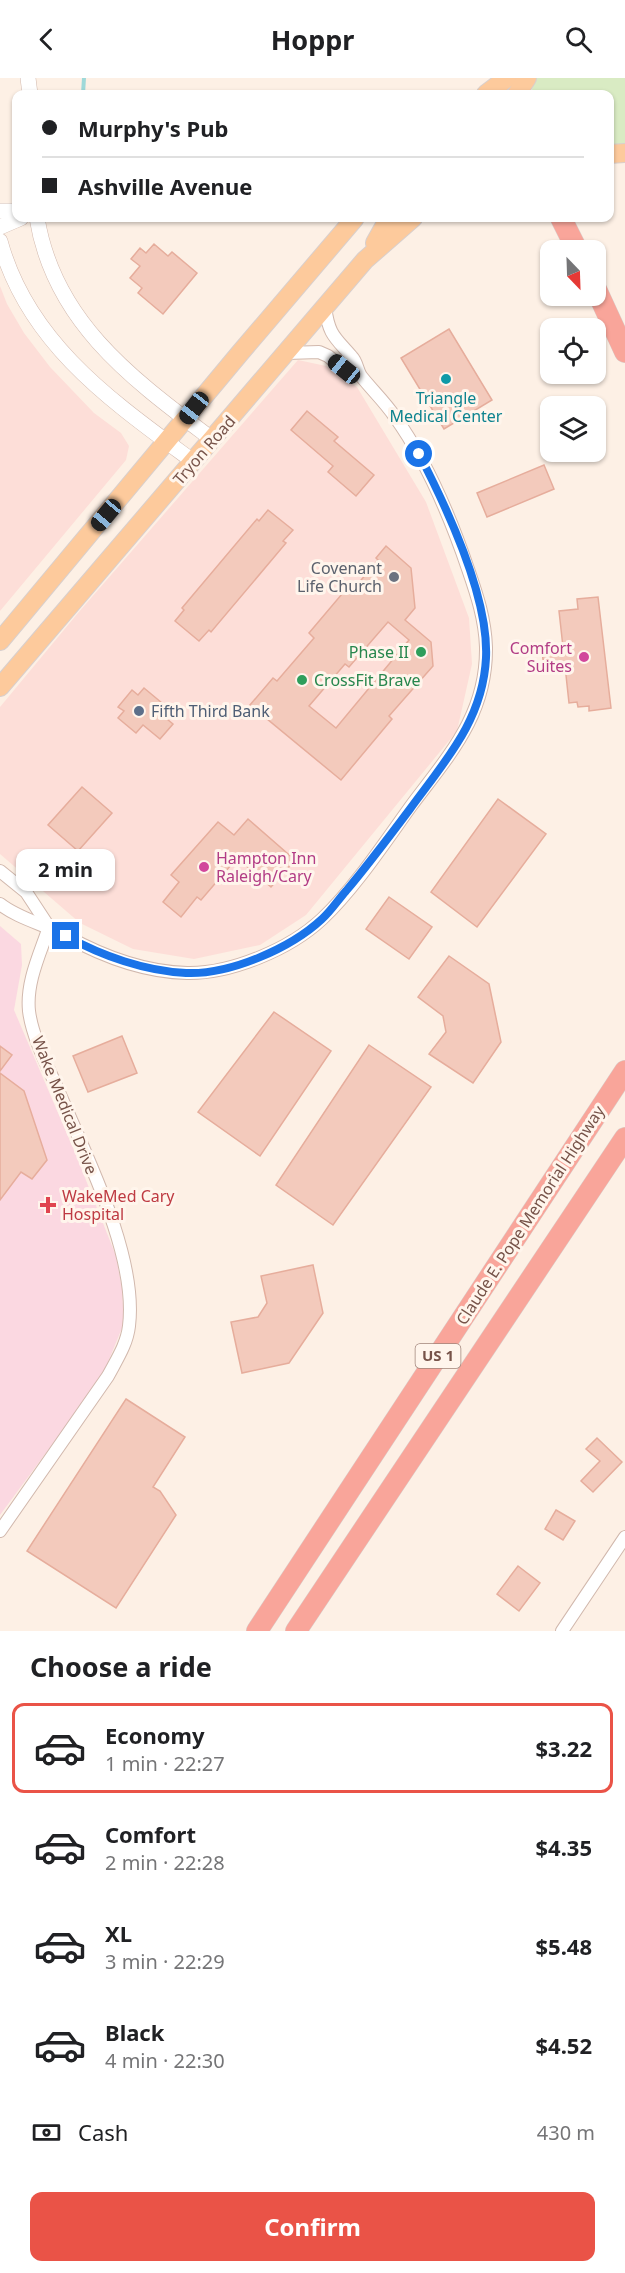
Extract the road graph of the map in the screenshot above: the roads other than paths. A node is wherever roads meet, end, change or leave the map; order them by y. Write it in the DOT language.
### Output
graph roads {
  1 [pos="508,78"];
  2 [pos="492,90"];
  3 [pos="38,222"];
  4 [pos="352,222"];
  5 [pos="387,222"];
  6 [pos="408,222"];
  7 [pos="563,222"];
  8 [pos="572,240"];
  9 [pos="0,242"];
  10 [pos="365,260"];
  11 [pos="604,306"];
  12 [pos="325,307"];
  13 [pos="625,352"];
  14 [pos="287,353"];
  15 [pos="359,374"];
  16 [pos="185,419"];
  17 [pos="213,440"];
  18 [pos="166,442"];
  19 [pos="194,462"];
  20 [pos="0,641"];
  21 [pos="0,687"];
  22 [pos="0,871"];
  23 [pos="0,904"];
  24 [pos="50,927"];
  25 [pos="623,1072"];
  26 [pos="625,1138"];
  27 [pos="0,1531"];
  28 [pos="625,1537"];
  29 [pos="257,1631"];
  30 [pos="296,1631"];
  31 [pos="562,1631"];
  1 -- 2 [label="main road"];
  3 -- 16 [label="street"];
  4 -- 16 [label="main road, Tryon Road"];
  5 -- 10 [label="main road"];
  6 -- 10 [label="main road, Tryon Road"];
  7 -- 8 [label="highway"];
  9 -- 18 [label="street"];
  10 -- 12 [label="main road, Tryon Road"];
  11 -- 13 [label="highway"];
  12 -- 14 [label="main road, Tryon Road"];
  12 -- 15 [label="street"];
  14 -- 15 [label="street"];
  14 -- 17 [label="main road, Tryon Road"];
  15 -- 24 [label="street"];
  16 -- 17 [label="street"];
  16 -- 18 [label="main road, Tryon Road"];
  17 -- 19 [label="main road, Tryon Road"];
  18 -- 19 [label="street"];
  18 -- 20 [label="main road, Tryon Road"];
  19 -- 21 [label="main road, Tryon Road"];
  22 -- 24 [label="street"];
  23 -- 24 [label="street"];
  24 -- 27 [label="street, Wake Medical Drive"];
  25 -- 29 [label="highway, Claude E. Pope Memorial Highway / US 1"];
  26 -- 30 [label="highway, US 1"];
  28 -- 31 [label="street"];
}
